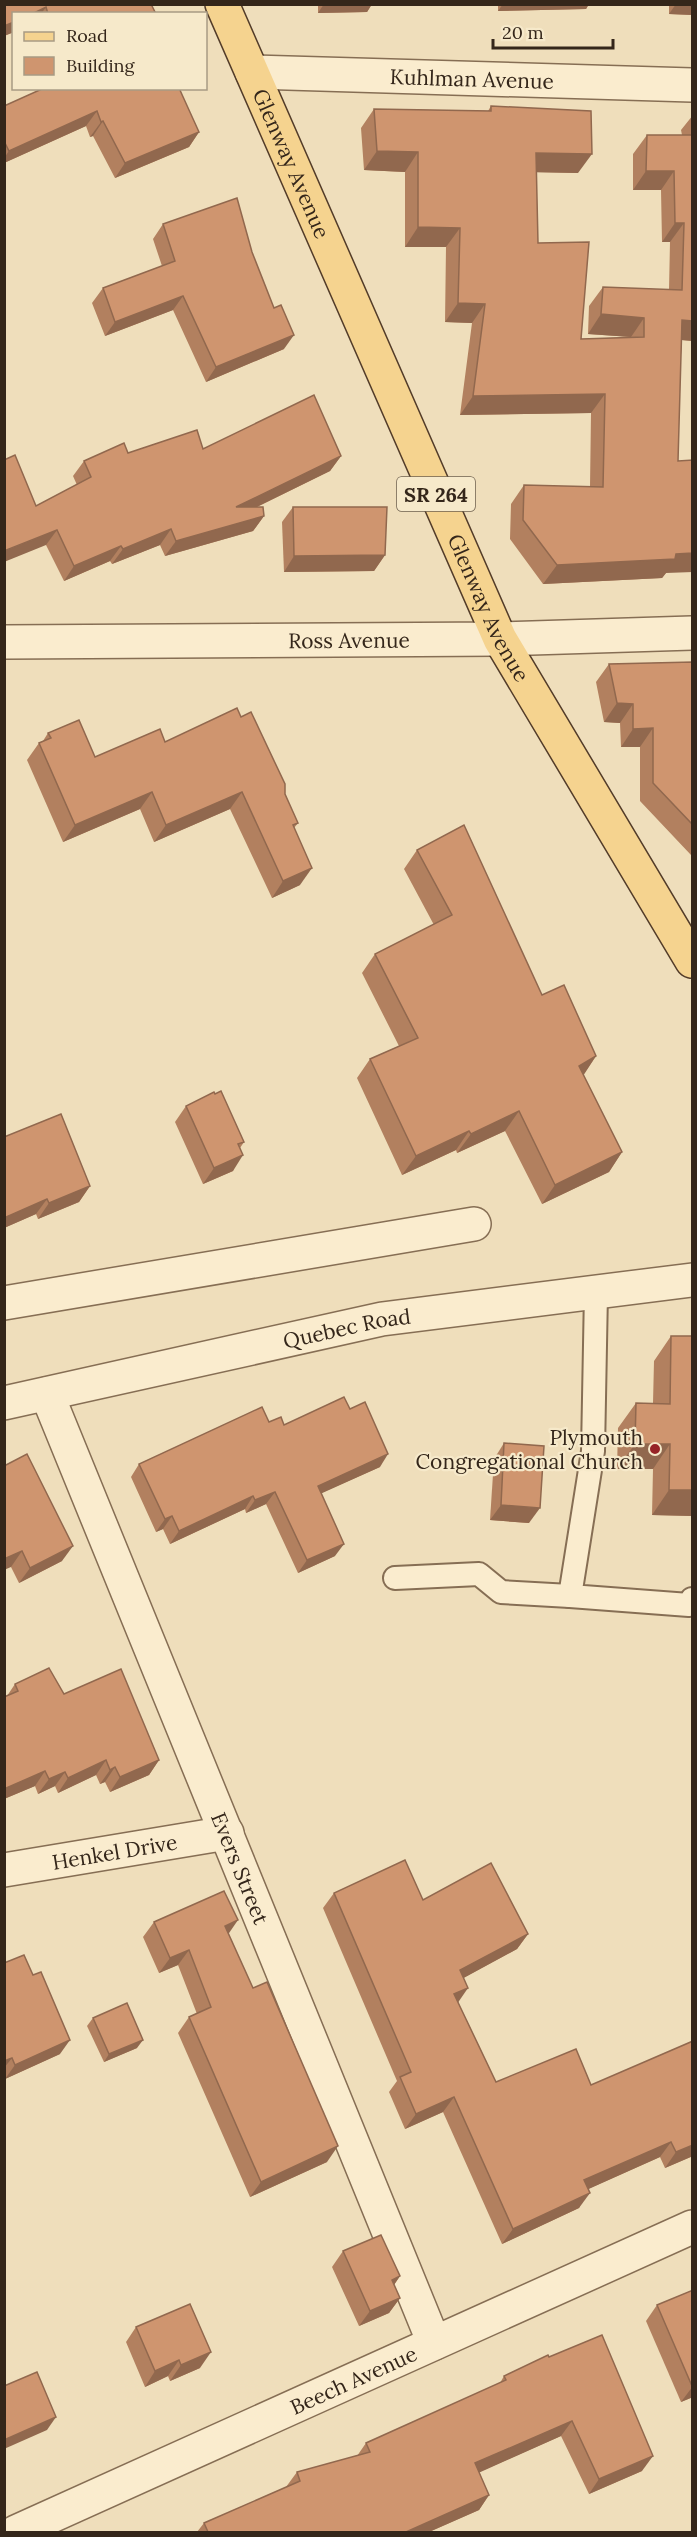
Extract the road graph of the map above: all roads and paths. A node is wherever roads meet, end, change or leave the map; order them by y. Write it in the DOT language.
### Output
graph roads {
  1 [pos="222,4"];
  2 [pos="252,72"];
  3 [pos="693,84"];
  4 [pos="693,633"];
  5 [pos="500,639"];
  6 [pos="4,642"];
  7 [pos="693,961"];
  8 [pos="474,1224"];
  9 [pos="693,1280"];
  10 [pos="596,1292"];
  11 [pos="4,1303"];
  12 [pos="47,1394"];
  13 [pos="4,1403"];
  14 [pos="395,1578"];
  15 [pos="570,1596"];
  16 [pos="693,1599"];
  17 [pos="227,1833"];
  18 [pos="4,1870"];
  19 [pos="693,2227"];
  20 [pos="434,2343"];
  21 [pos="33,2529"];
  1 -- 2 [label="main road, Glenway Avenue / SR 264"];
  2 -- 3 [label="street, Kuhlman Avenue"];
  2 -- 5 [label="main road, Glenway Avenue / SR 264"];
  4 -- 5 [label="street, Ross Avenue"];
  5 -- 6 [label="street, Ross Avenue"];
  5 -- 7 [label="main road, Glenway Avenue / SR 264"];
  8 -- 11 [label="street"];
  9 -- 10 [label="street, Quebec Road"];
  10 -- 12 [label="street, Quebec Road"];
  10 -- 15 [label="lane"];
  12 -- 13 [label="street, Quebec Road"];
  12 -- 17 [label="street, Evers Street"];
  14 -- 15 [label="lane"];
  15 -- 16 [label="lane"];
  17 -- 18 [label="street, Henkel Drive"];
  17 -- 20 [label="street, Evers Street"];
  19 -- 20 [label="street, Beech Avenue"];
  20 -- 21 [label="street, Beech Avenue"];
}
